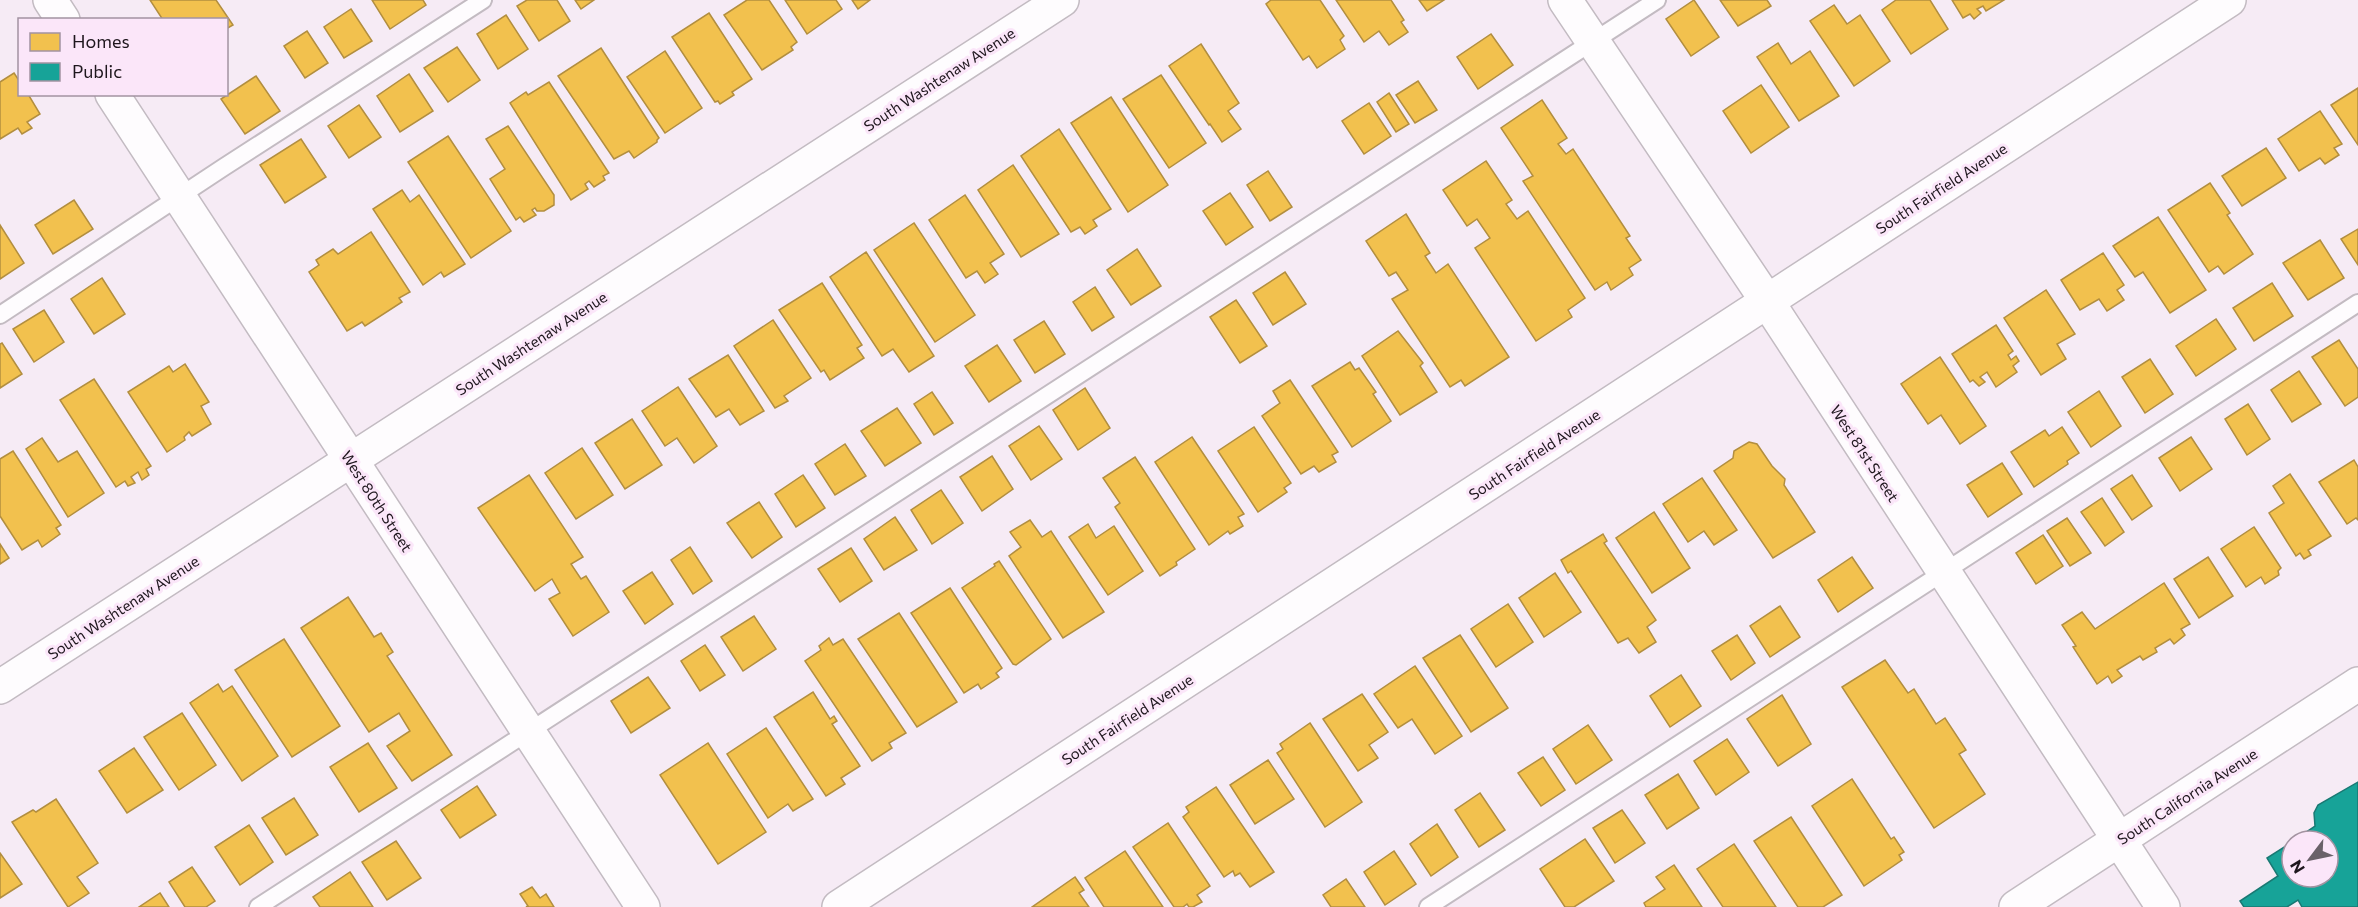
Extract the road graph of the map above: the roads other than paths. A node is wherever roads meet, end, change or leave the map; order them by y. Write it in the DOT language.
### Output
graph roads {
  1 [pos="50,0"];
  2 [pos="483,0"];
  3 [pos="1062,0"];
  4 [pos="1565,0"];
  5 [pos="1657,0"];
  6 [pos="2229,0"];
  7 [pos="62,18"];
  8 [pos="1593,42"];
  9 [pos="113,96"];
  10 [pos="178,196"];
  11 [pos="1767,301"];
  12 [pos="2358,303"];
  13 [pos="0,315"];
  14 [pos="350,460"];
  15 [pos="1942,572"];
  16 [pos="2358,684"];
  17 [pos="0,687"];
  18 [pos="528,730"];
  19 [pos="2119,840"];
  20 [pos="258,907"];
  21 [pos="643,907"];
  22 [pos="839,907"];
  23 [pos="1428,907"];
  24 [pos="2016,907"];
  25 [pos="2163,907"];
  1 -- 7 [label="street"];
  2 -- 10 [label="lane"];
  3 -- 14 [label="street, South Washtenaw Avenue"];
  4 -- 8 [label="street, West 81st Street"];
  5 -- 8 [label="lane"];
  6 -- 11 [label="street, South Fairfield Avenue"];
  8 -- 11 [label="street, West 81st Street"];
  8 -- 18 [label="lane"];
  9 -- 10 [label="street, West 80th Street"];
  10 -- 13 [label="lane"];
  10 -- 14 [label="street, West 80th Street"];
  11 -- 15 [label="street, West 81st Street"];
  11 -- 22 [label="street, South Fairfield Avenue"];
  12 -- 15 [label="lane"];
  14 -- 17 [label="street, South Washtenaw Avenue"];
  14 -- 18 [label="street, West 80th Street"];
  15 -- 19 [label="street, West 81st Street"];
  15 -- 23 [label="lane"];
  16 -- 19 [label="street, South California Avenue"];
  18 -- 20 [label="lane"];
  18 -- 21 [label="street, West 80th Street"];
  19 -- 24 [label="street, South California Avenue"];
  19 -- 25 [label="street, West 81st Street"];
}
